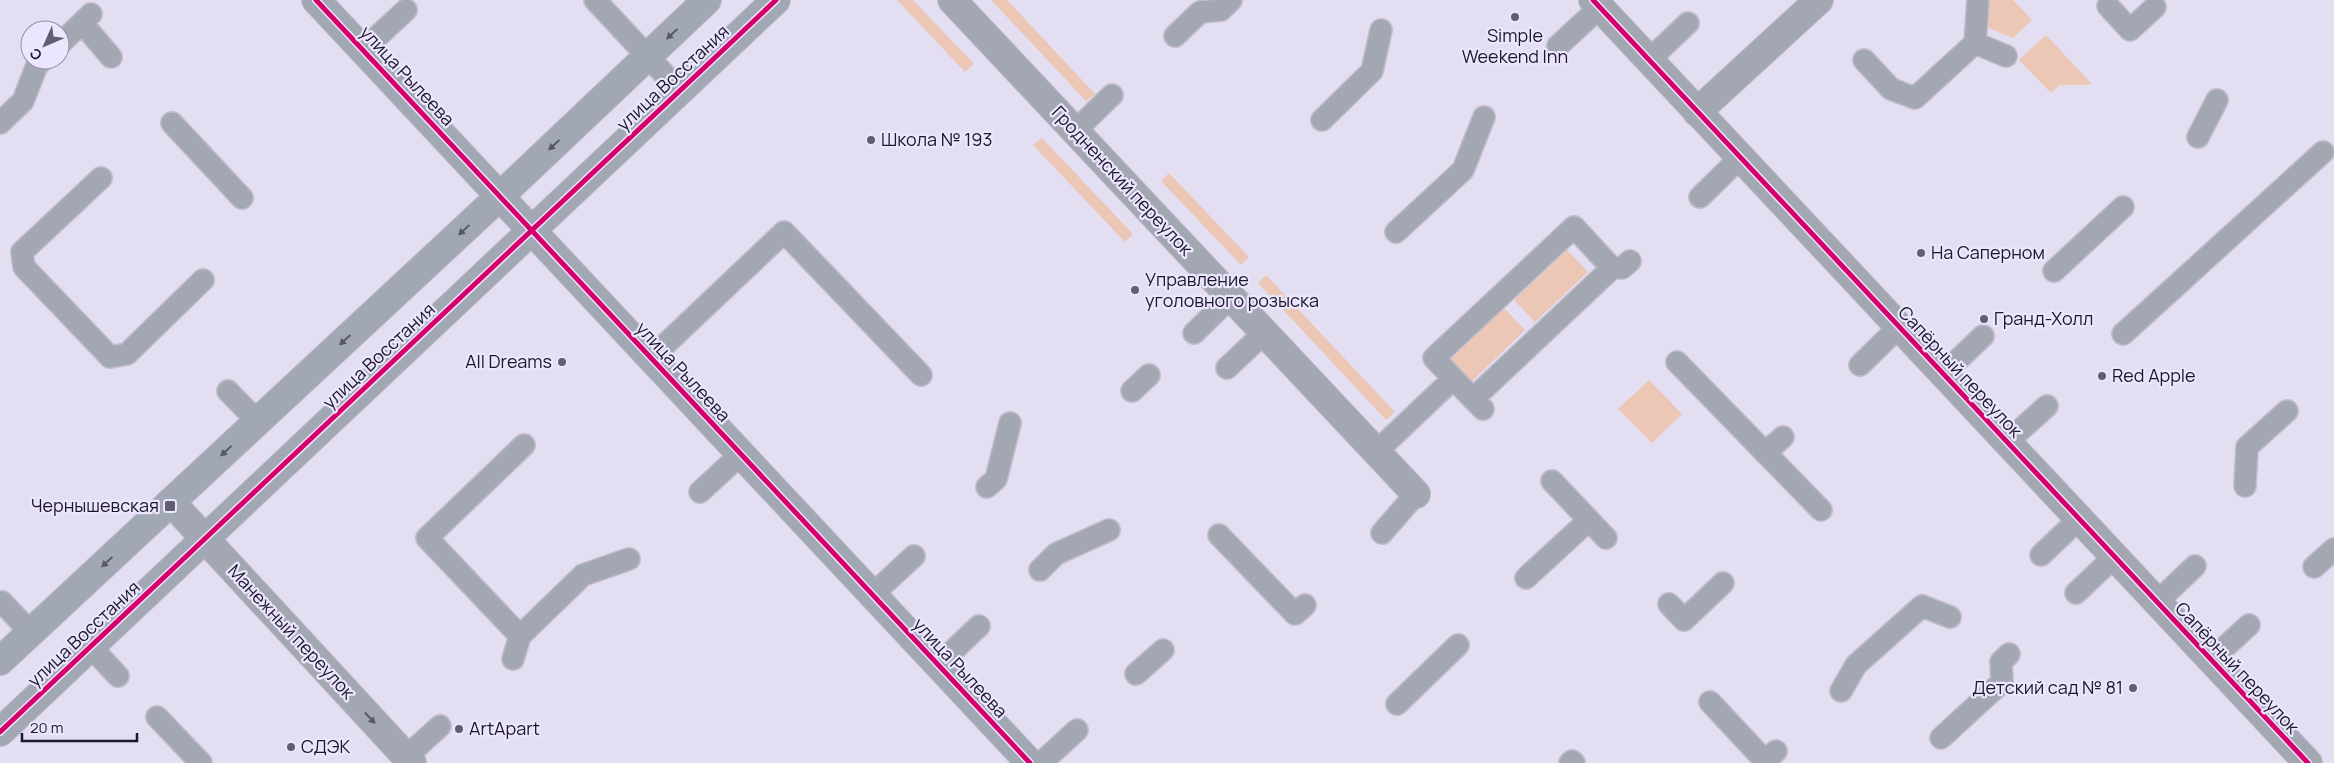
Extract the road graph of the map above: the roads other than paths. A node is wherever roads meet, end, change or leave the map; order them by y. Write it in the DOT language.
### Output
graph roads {
  1 [pos="316,0"];
  2 [pos="595,0"];
  3 [pos="707,0"];
  4 [pos="776,0"];
  5 [pos="952,0"];
  6 [pos="1231,0"];
  7 [pos="1978,0"];
  8 [pos="1596,4"];
  9 [pos="1817,6"];
  10 [pos="2108,6"];
  11 [pos="2155,6"];
  12 [pos="406,10"];
  13 [pos="1688,24"];
  14 [pos="1381,30"];
  15 [pos="70,34"];
  16 [pos="1175,36"];
  17 [pos="1975,43"];
  18 [pos="1558,46"];
  19 [pos="363,50"];
  20 [pos="648,56"];
  21 [pos="2006,56"];
  22 [pos="111,57"];
  23 [pos="1649,60"];
  24 [pos="1864,60"];
  25 [pos="35,70"];
  26 [pos="680,91"];
  27 [pos="1112,95"];
  28 [pos="2217,100"];
  29 [pos="1697,112"];
  30 [pos="1484,117"];
  31 [pos="1322,120"];
  32 [pos="0,123"];
  33 [pos="172,123"];
  34 [pos="1075,131"];
  35 [pos="2198,137"];
  36 [pos="2323,152"];
  37 [pos="1740,158"];
  38 [pos="101,178"];
  39 [pos="500,196"];
  40 [pos="1700,197"];
  41 [pos="242,198"];
  42 [pos="2123,207"];
  43 [pos="532,231"];
  44 [pos="1396,232"];
  45 [pos="2054,270"];
  46 [pos="203,280"];
  47 [pos="1232,297"];
  48 [pos="1899,327"];
  49 [pos="1194,333"];
  50 [pos="1264,333"];
  51 [pos="2123,334"];
  52 [pos="1983,336"];
  53 [pos="651,358"];
  54 [pos="1677,362"];
  55 [pos="1860,365"];
  56 [pos="1227,368"];
  57 [pos="1943,374"];
  58 [pos="921,375"];
  59 [pos="1149,375"];
  60 [pos="1453,378"];
  61 [pos="228,391"];
  62 [pos="1132,391"];
  63 [pos="2046,406"];
  64 [pos="2287,411"];
  65 [pos="258,422"];
  66 [pos="1010,423"];
  67 [pos="1783,437"];
  68 [pos="2007,442"];
  69 [pos="524,445"];
  70 [pos="1376,452"];
  71 [pos="1765,453"];
  72 [pos="741,454"];
  73 [pos="1552,481"];
  74 [pos="2245,486"];
  75 [pos="987,487"];
  76 [pos="700,492"];
  77 [pos="1416,494"];
  78 [pos="171,502"];
  79 [pos="1821,510"];
  80 [pos="2079,519"];
  81 [pos="1589,520"];
  82 [pos="1109,530"];
  83 [pos="1382,533"];
  84 [pos="1219,535"];
  85 [pos="1606,538"];
  86 [pos="205,539"];
  87 [pos="2334,549"];
  88 [pos="2041,555"];
  89 [pos="914,556"];
  90 [pos="2114,557"];
  91 [pos="629,560"];
  92 [pos="2195,566"];
  93 [pos="2314,567"];
  94 [pos="1040,570"];
  95 [pos="1526,578"];
  96 [pos="1723,583"];
  97 [pos="2076,593"];
  98 [pos="872,595"];
  99 [pos="2,602"];
  100 [pos="2157,602"];
  101 [pos="1669,604"];
  102 [pos="1305,605"];
  103 [pos="1950,617"];
  104 [pos="2249,625"];
  105 [pos="979,626"];
  106 [pos="30,632"];
  107 [pos="520,636"];
  108 [pos="1458,645"];
  109 [pos="91,647"];
  110 [pos="1162,650"];
  111 [pos="2009,654"];
  112 [pos="512,659"];
  113 [pos="2211,660"];
  114 [pos="0,661"];
  115 [pos="938,665"];
  116 [pos="1136,674"];
  117 [pos="118,676"];
  118 [pos="1841,691"];
  119 [pos="1710,702"];
  120 [pos="1398,704"];
  121 [pos="156,717"];
  122 [pos="440,726"];
  123 [pos="1077,730"];
  124 [pos="0,732"];
  125 [pos="1941,738"];
  126 [pos="1776,751"];
  127 [pos="409,760"];
  128 [pos="201,763"];
  129 [pos="1030,763"];
  130 [pos="1041,763"];
  131 [pos="1570,763"];
  132 [pos="1574,763"];
  133 [pos="2308,763"];
  1 -- 19 [label="street, улица Рылеева"];
  2 -- 20 [label="lane"];
  3 -- 20 [label="street, улица Восстания, one-way"];
  4 -- 26 [label="street, улица Восстания"];
  5 -- 34 [label="street, Гродненский переулок"];
  6 -- 16 [label="lane"];
  7 -- 17 [label="lane"];
  8 -- 18 [label="lane"];
  8 -- 23 [label="street, Сапёрный переулок"];
  9 -- 29 [label="street"];
  10 -- 11 [label="lane"];
  12 -- 19 [label="lane"];
  13 -- 23 [label="lane"];
  14 -- 31 [label="lane"];
  15 -- 22 [label="lane"];
  17 -- 21 [label="lane"];
  17 -- 24 [label="lane"];
  19 -- 39 [label="street, улица Рылеева"];
  20 -- 26 [label="lane"];
  20 -- 39 [label="street, улица Восстания, one-way"];
  23 -- 29 [label="street, Сапёрный переулок"];
  25 -- 32 [label="lane"];
  26 -- 43 [label="street, улица Восстания"];
  27 -- 34 [label="lane"];
  28 -- 35 [label="lane"];
  29 -- 37 [label="street, Сапёрный переулок"];
  30 -- 44 [label="lane"];
  33 -- 41 [label="lane"];
  34 -- 47 [label="street, Гродненский переулок"];
  36 -- 51 [label="lane"];
  37 -- 40 [label="lane"];
  37 -- 48 [label="street, Сапёрный переулок"];
  38 -- 46 [label="lane"];
  39 -- 43 [label="street, улица Рылеева"];
  39 -- 65 [label="street, улица Восстания, one-way"];
  42 -- 45 [label="lane"];
  43 -- 53 [label="street, улица Рылеева"];
  43 -- 86 [label="street, улица Восстания"];
  47 -- 49 [label="lane"];
  47 -- 50 [label="street, Гродненский переулок"];
  48 -- 55 [label="lane"];
  48 -- 57 [label="street, Сапёрный переулок"];
  50 -- 56 [label="lane"];
  50 -- 70 [label="street, Гродненский переулок"];
  52 -- 57 [label="lane"];
  53 -- 58 [label="lane"];
  53 -- 72 [label="street, улица Рылеева"];
  54 -- 71 [label="lane"];
  57 -- 68 [label="street, Сапёрный переулок"];
  59 -- 62 [label="lane"];
  60 -- 60 [label="lane"];
  60 -- 70 [label="lane"];
  61 -- 65 [label="lane"];
  63 -- 68 [label="lane"];
  64 -- 74 [label="lane"];
  65 -- 78 [label="street, улица Восстания, one-way"];
  66 -- 75 [label="lane"];
  67 -- 71 [label="lane"];
  68 -- 80 [label="street, Сапёрный переулок"];
  69 -- 107 [label="lane"];
  70 -- 77 [label="street, Гродненский переулок"];
  71 -- 79 [label="lane"];
  72 -- 76 [label="lane"];
  72 -- 98 [label="street, улица Рылеева"];
  73 -- 81 [label="lane"];
  77 -- 83 [label="lane"];
  78 -- 86 [label="street, Манежный переулок"];
  78 -- 106 [label="street, улица Восстания, one-way"];
  80 -- 88 [label="lane"];
  80 -- 90 [label="street, Сапёрный переулок"];
  81 -- 85 [label="lane"];
  81 -- 95 [label="lane"];
  82 -- 94 [label="lane"];
  84 -- 102 [label="lane"];
  86 -- 109 [label="street, улица Восстания"];
  86 -- 127 [label="street, Манежный переулок, one-way"];
  87 -- 93 [label="lane"];
  89 -- 98 [label="lane"];
  90 -- 97 [label="lane"];
  90 -- 100 [label="street, Сапёрный переулок"];
  91 -- 107 [label="lane"];
  92 -- 100 [label="lane"];
  96 -- 101 [label="lane"];
  98 -- 115 [label="street, улица Рылеева"];
  99 -- 106 [label="lane"];
  100 -- 113 [label="street, Сапёрный переулок"];
  103 -- 118 [label="lane"];
  104 -- 113 [label="lane"];
  105 -- 115 [label="lane"];
  106 -- 114 [label="street, улица Восстания"];
  107 -- 112 [label="lane"];
  108 -- 120 [label="lane"];
  109 -- 117 [label="lane"];
  109 -- 124 [label="street, улица Восстания"];
  110 -- 116 [label="lane"];
  111 -- 125 [label="lane"];
  113 -- 133 [label="street, Сапёрный переулок"];
  115 -- 129 [label="street, улица Рылеева"];
  119 -- 126 [label="lane"];
  121 -- 128 [label="lane"];
  122 -- 127 [label="lane"];
  123 -- 130 [label="lane"];
  131 -- 132 [label="lane"];
}
